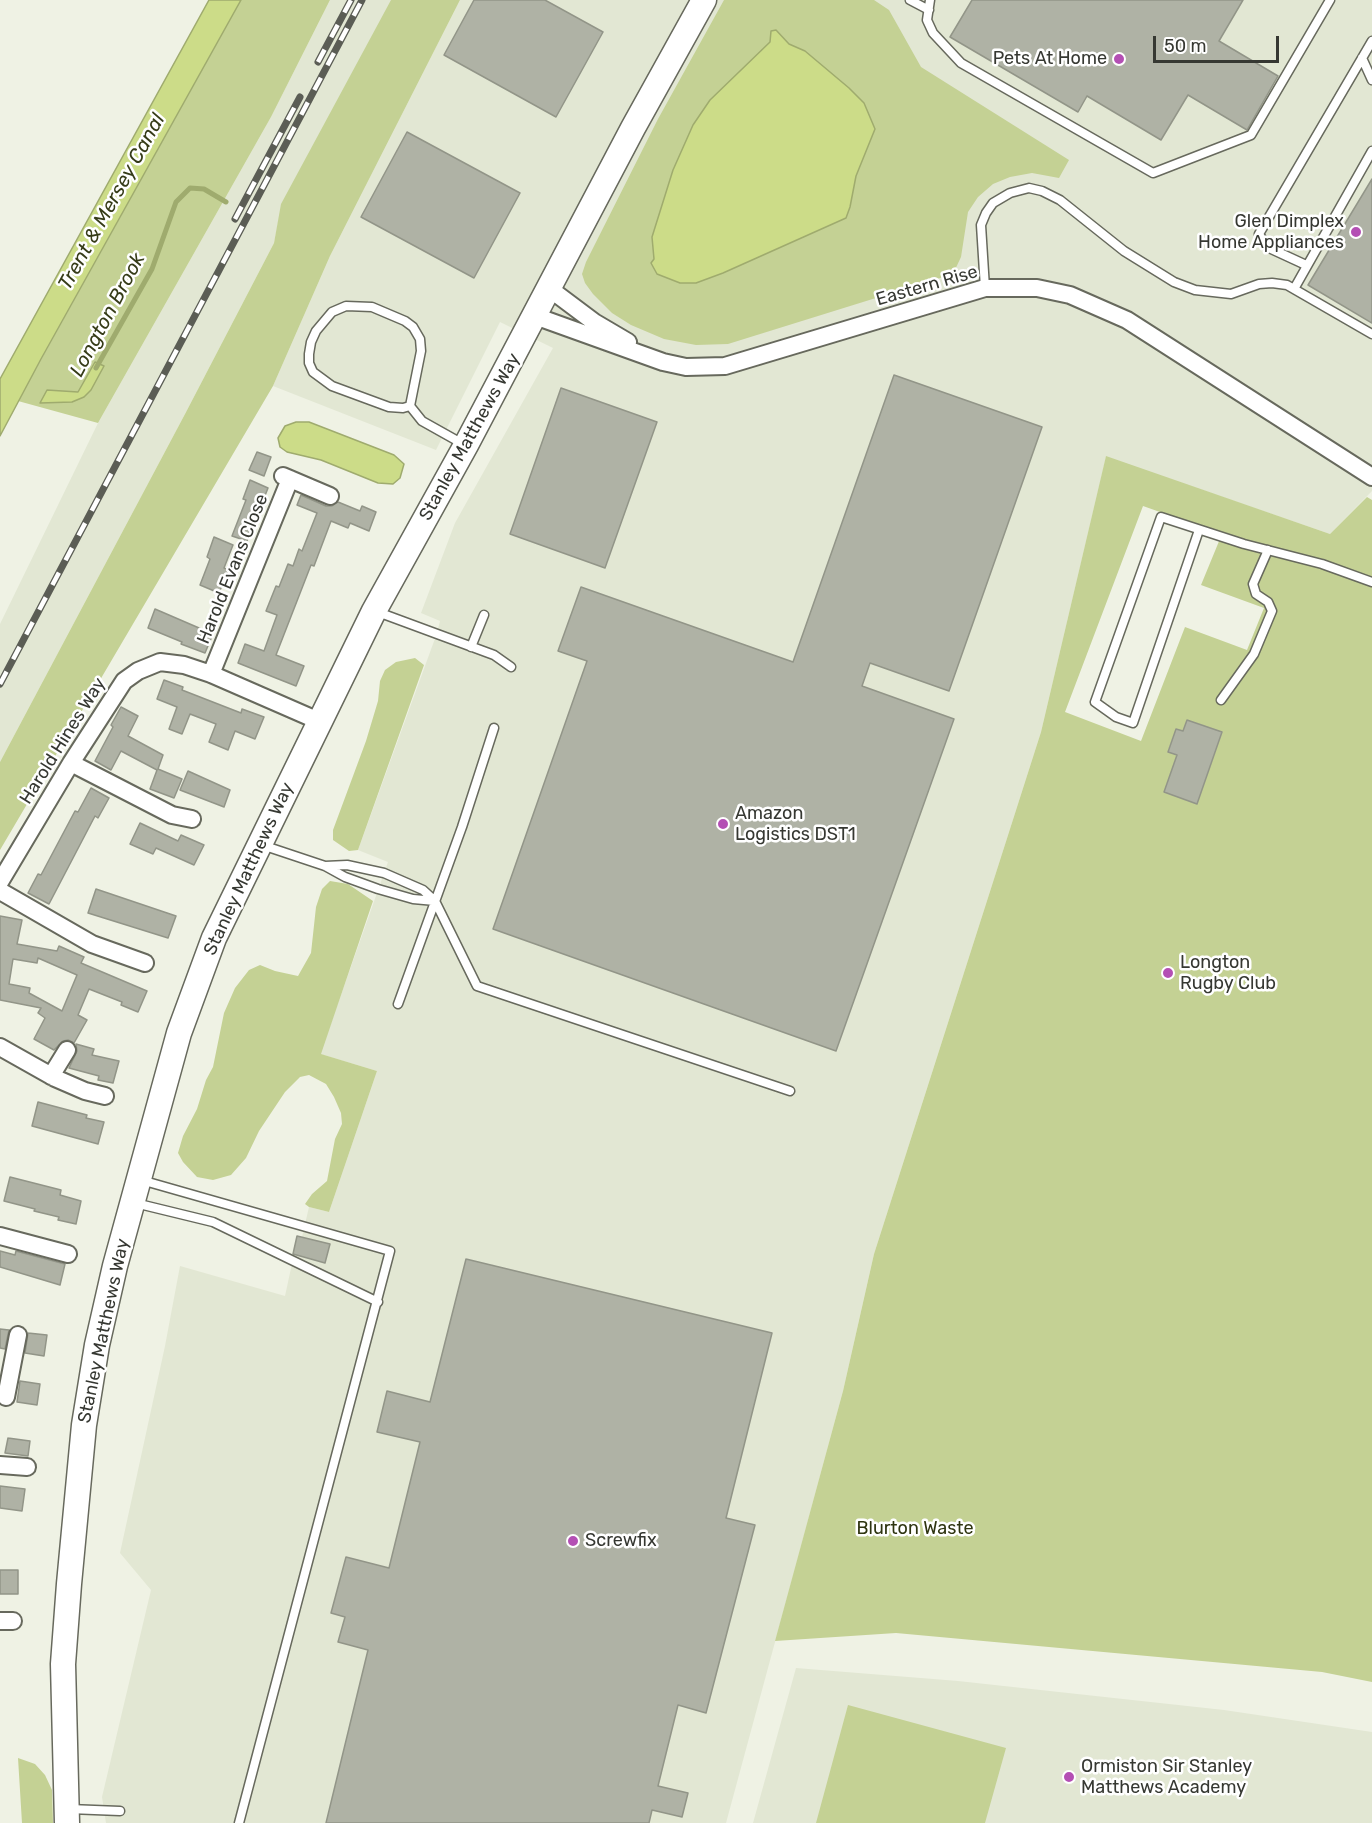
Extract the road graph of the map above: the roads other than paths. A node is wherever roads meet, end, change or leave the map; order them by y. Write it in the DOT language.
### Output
graph roads {
  1 [pos="704,0"];
  2 [pos="910,0"];
  3 [pos="930,0"];
  4 [pos="1330,0"];
  5 [pos="928,10"];
  6 [pos="1372,41"];
  7 [pos="1362,58"];
  8 [pos="1372,80"];
  9 [pos="1372,151"];
  10 [pos="1306,265"];
  11 [pos="550,288"];
  12 [pos="985,288"];
  13 [pos="1294,289"];
  14 [pos="535,316"];
  15 [pos="1372,334"];
  16 [pos="663,362"];
  17 [pos="410,406"];
  18 [pos="466,445"];
  19 [pos="1370,473"];
  20 [pos="330,496"];
  21 [pos="1199,530"];
  22 [pos="1268,550"];
  23 [pos="1372,582"];
  24 [pos="374,611"];
  25 [pos="484,615"];
  26 [pos="471,647"];
  27 [pos="512,667"];
  28 [pos="211,674"];
  29 [pos="1221,700"];
  30 [pos="321,722"];
  31 [pos="495,728"];
  32 [pos="71,763"];
  33 [pos="192,819"];
  34 [pos="259,844"];
  35 [pos="325,866"];
  36 [pos="0,882"];
  37 [pos="0,891"];
  38 [pos="435,901"];
  39 [pos="145,963"];
  40 [pos="398,1004"];
  41 [pos="0,1047"];
  42 [pos="67,1050"];
  43 [pos="51,1076"];
  44 [pos="790,1091"];
  45 [pos="105,1096"];
  46 [pos="138,1179"];
  47 [pos="132,1202"];
  48 [pos="0,1236"];
  49 [pos="68,1254"];
  50 [pos="378,1302"];
  51 [pos="18,1335"];
  52 [pos="6,1364"];
  53 [pos="6,1397"];
  54 [pos="0,1465"];
  55 [pos="27,1467"];
  56 [pos="120,1811"];
  57 [pos="66,1816"];
  58 [pos="239,1823"];
  1 -- 11 [label="main road, Stanley Matthews Way"];
  2 -- 5 [label="lane"];
  3 -- 5 [label="lane"];
  4 -- 5 [label="lane"];
  6 -- 7 [label="lane"];
  7 -- 8 [label="lane"];
  7 -- 10 [label="lane"];
  9 -- 10 [label="lane"];
  10 -- 13 [label="lane"];
  11 -- 14 [label="main road, Stanley Matthews Way"];
  11 -- 16 [label="street, Eastern Rise"];
  12 -- 13 [label="lane"];
  12 -- 16 [label="street, Eastern Rise"];
  12 -- 19 [label="street, Eastern Rise"];
  13 -- 15 [label="lane"];
  14 -- 16 [label="street, Eastern Rise"];
  14 -- 18 [label="main road, Stanley Matthews Way"];
  17 -- 17 [label="lane"];
  17 -- 18 [label="lane"];
  18 -- 24 [label="main road, Stanley Matthews Way"];
  20 -- 28 [label="street, Harold Evans Close"];
  21 -- 21 [label="lane"];
  21 -- 22 [label="lane"];
  22 -- 23 [label="lane"];
  22 -- 29 [label="lane"];
  24 -- 26 [label="lane"];
  24 -- 30 [label="main road, Stanley Matthews Way"];
  25 -- 26 [label="lane"];
  26 -- 27 [label="lane"];
  28 -- 30 [label="street, Harold Hines Way"];
  28 -- 32 [label="street, Harold Hines Way"];
  30 -- 34 [label="main road, Stanley Matthews Way"];
  31 -- 38 [label="lane"];
  32 -- 33 [label="street"];
  32 -- 36 [label="street, Harold Hines Way"];
  34 -- 35 [label="lane"];
  34 -- 46 [label="main road, Stanley Matthews Way"];
  35 -- 38 [label="lane"];
  35 -- 38 [label="lane"];
  37 -- 39 [label="street"];
  38 -- 40 [label="lane"];
  38 -- 44 [label="lane"];
  41 -- 43 [label="street"];
  42 -- 43 [label="street"];
  43 -- 45 [label="street"];
  46 -- 47 [label="main road, Stanley Matthews Way"];
  46 -- 50 [label="lane"];
  47 -- 50 [label="lane"];
  47 -- 57 [label="main road, Stanley Matthews Way"];
  48 -- 49 [label="street"];
  50 -- 58 [label="lane"];
  51 -- 52 [label="street"];
  52 -- 53 [label="street"];
  54 -- 55 [label="street"];
  56 -- 57 [label="lane"];
}
